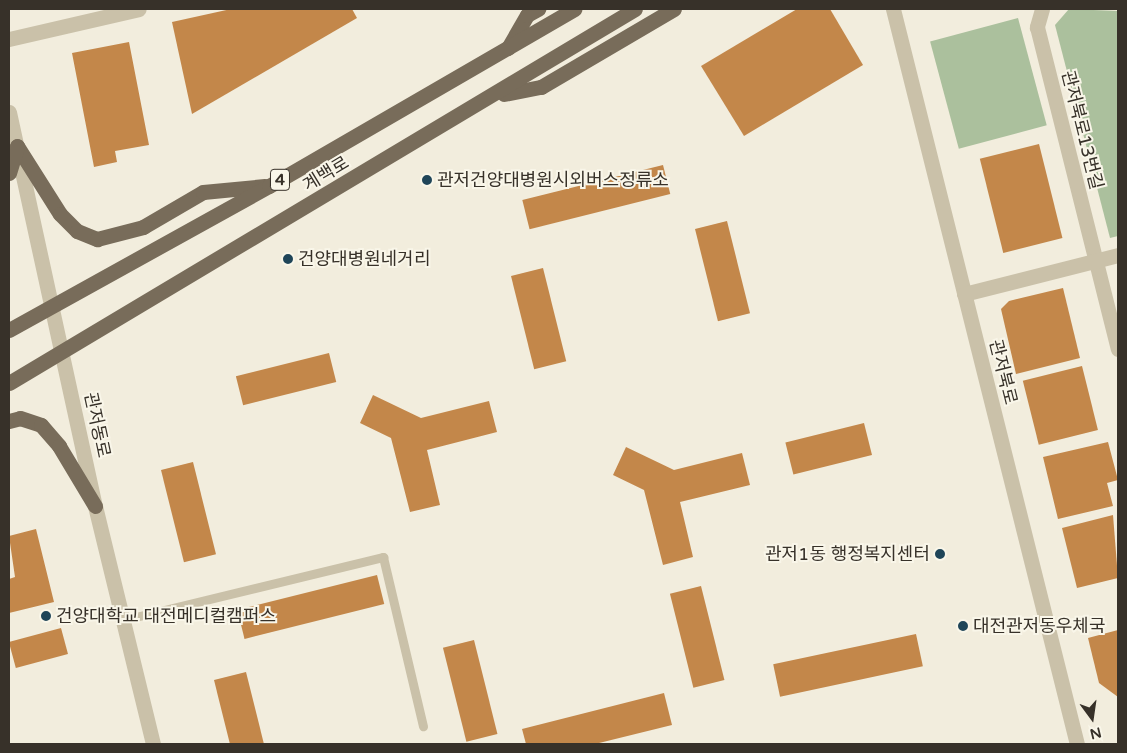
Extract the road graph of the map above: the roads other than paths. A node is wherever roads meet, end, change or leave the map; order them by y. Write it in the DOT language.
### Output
graph roads {
  1 [pos="139,9"];
  2 [pos="538,9"];
  3 [pos="574,9"];
  4 [pos="635,9"];
  5 [pos="674,9"];
  6 [pos="893,9"];
  7 [pos="1042,9"];
  8 [pos="109,12"];
  9 [pos="9,39"];
  10 [pos="507,50"];
  11 [pos="493,96"];
  12 [pos="9,112"];
  13 [pos="17,146"];
  14 [pos="9,173"];
  15 [pos="269,186"];
  16 [pos="1118,255"];
  17 [pos="1096,260"];
  18 [pos="964,294"];
  19 [pos="52,307"];
  20 [pos="9,330"];
  21 [pos="1118,349"];
  22 [pos="62,352"];
  23 [pos="9,383"];
  24 [pos="9,421"];
  25 [pos="95,506"];
  26 [pos="123,620"];
  27 [pos="423,726"];
  28 [pos="153,744"];
  29 [pos="1077,744"];
  1 -- 8 [label="street"];
  2 -- 10 [label="main road"];
  3 -- 10 [label="main road, 계백로 / 4"];
  4 -- 11 [label="main road, 계백로 / 4"];
  5 -- 11 [label="main road"];
  6 -- 18 [label="street, 관저북로"];
  7 -- 17 [label="street, 관저북로13번길"];
  8 -- 9 [label="street"];
  10 -- 15 [label="main road, 계백로 / 4"];
  11 -- 22 [label="main road, 계백로 / 4"];
  12 -- 13 [label="street, 관저동로"];
  13 -- 14 [label="main road"];
  13 -- 15 [label="main road"];
  13 -- 19 [label="street, 관저동로"];
  15 -- 19 [label="main road, 계백로 / 4"];
  16 -- 17 [label="street"];
  17 -- 18 [label="street"];
  17 -- 21 [label="street, 관저북로13번길"];
  18 -- 29 [label="street, 관저북로"];
  19 -- 20 [label="main road, 계백로 / 4"];
  19 -- 22 [label="street, 관저동로"];
  22 -- 23 [label="main road, 계백로 / 4"];
  22 -- 25 [label="street, 관저동로"];
  24 -- 25 [label="main road"];
  25 -- 26 [label="street, 관저동로"];
  26 -- 27 [label="lane"];
  26 -- 28 [label="street, 관저동로"];
}
